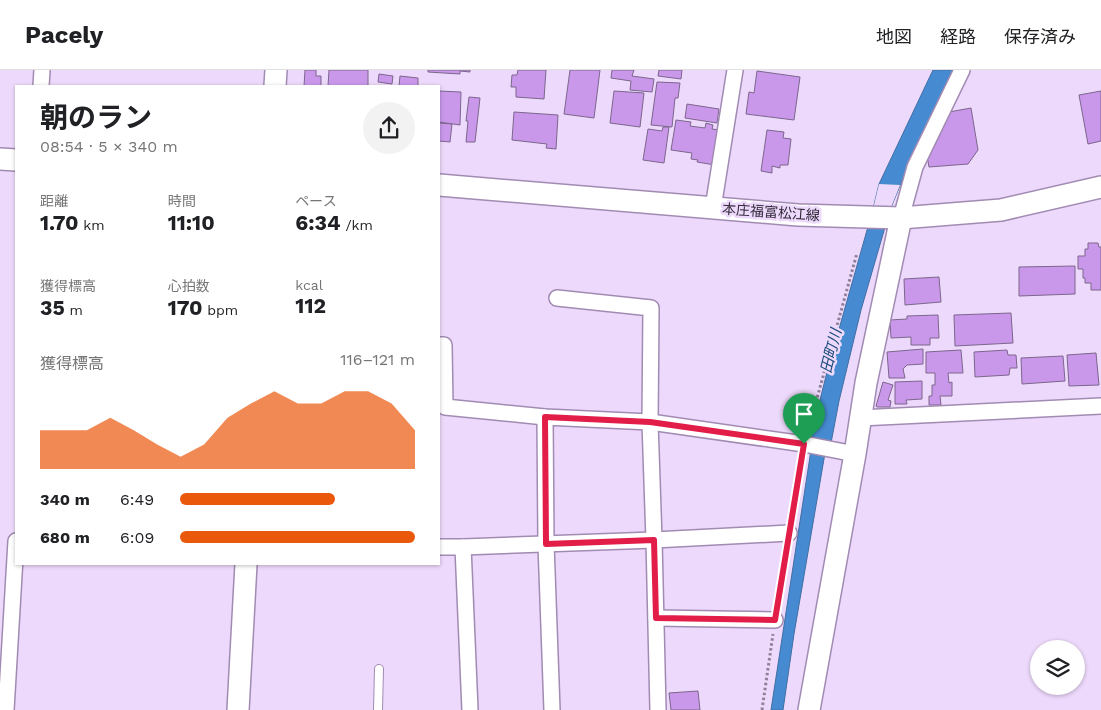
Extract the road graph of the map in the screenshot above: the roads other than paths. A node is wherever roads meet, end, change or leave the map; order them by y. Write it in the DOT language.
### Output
graph roads {
  1 [pos="42,70"];
  2 [pos="276,70"];
  3 [pos="735,70"];
  4 [pos="962,70"];
  5 [pos="41,85"];
  6 [pos="274,85"];
  7 [pos="0,159"];
  8 [pos="15,160"];
  9 [pos="440,185"];
  10 [pos="1101,186"];
  11 [pos="713,208"];
  12 [pos="896,218"];
  13 [pos="557,298"];
  14 [pos="440,345"];
  15 [pos="1101,406"];
  16 [pos="545,417"];
  17 [pos="860,418"];
  18 [pos="650,422"];
  19 [pos="855,454"];
  20 [pos="789,534"];
  21 [pos="654,540"];
  22 [pos="546,544"];
  23 [pos="440,547"];
  24 [pos="463,547"];
  25 [pos="15,558"];
  26 [pos="246,565"];
  27 [pos="656,618"];
  28 [pos="775,620"];
  29 [pos="379,669"];
  30 [pos="6,710"];
  31 [pos="238,710"];
  32 [pos="378,710"];
  33 [pos="470,710"];
  34 [pos="552,710"];
  35 [pos="658,710"];
  36 [pos="809,710"];
  1 -- 5 [label="street"];
  2 -- 6 [label="main road"];
  3 -- 11 [label="street"];
  4 -- 12 [label="street"];
  7 -- 8 [label="main road"];
  9 -- 11 [label="main road, 本庄福富松江線"];
  10 -- 12 [label="main road, 本庄福富松江線"];
  11 -- 12 [label="main road, 本庄福富松江線"];
  12 -- 17 [label="main road"];
  13 -- 18 [label="street"];
  14 -- 16 [label="street"];
  15 -- 17 [label="street"];
  16 -- 18 [label="street"];
  16 -- 22 [label="street"];
  17 -- 19 [label="main road"];
  18 -- 19 [label="street"];
  18 -- 21 [label="street"];
  19 -- 36 [label="main road"];
  20 -- 21 [label="street"];
  21 -- 22 [label="street"];
  21 -- 27 [label="street"];
  22 -- 24 [label="street"];
  22 -- 34 [label="street"];
  23 -- 24 [label="street"];
  24 -- 33 [label="street"];
  25 -- 30 [label="street"];
  26 -- 31 [label="main road"];
  27 -- 28 [label="street"];
  27 -- 35 [label="street"];
  29 -- 32 [label="lane"];
}
